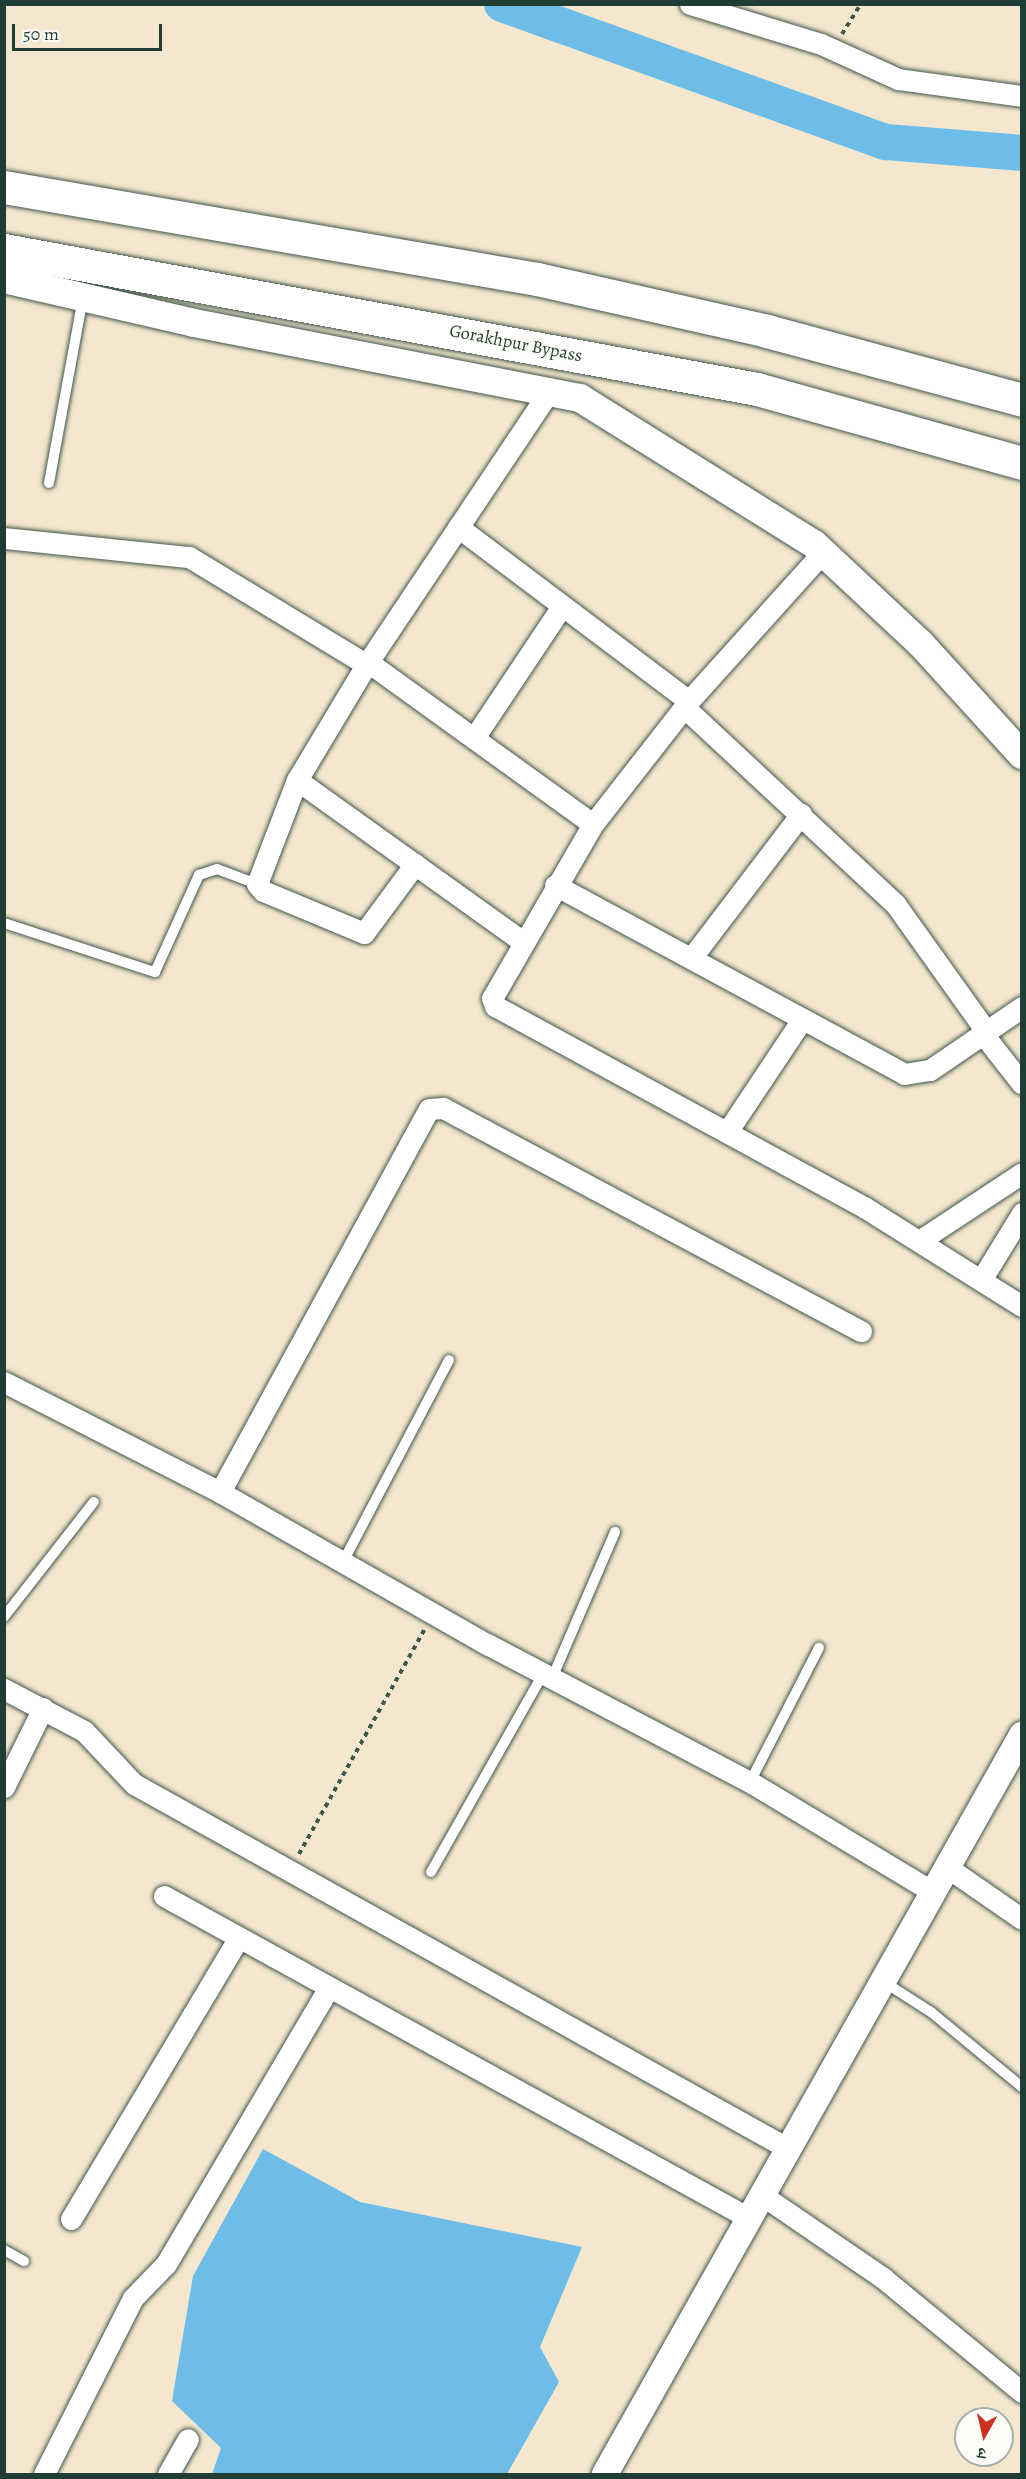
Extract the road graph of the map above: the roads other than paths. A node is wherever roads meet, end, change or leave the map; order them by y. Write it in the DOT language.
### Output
graph roads {
  1 [pos="690,4"];
  2 [pos="1022,96"];
  3 [pos="4,187"];
  4 [pos="4,250"];
  5 [pos="4,279"];
  6 [pos="83,297"];
  7 [pos="549,392"];
  8 [pos="1022,400"];
  9 [pos="1022,463"];
  10 [pos="49,483"];
  11 [pos="458,527"];
  12 [pos="4,538"];
  13 [pos="823,552"];
  14 [pos="562,606"];
  15 [pos="367,664"];
  16 [pos="686,704"];
  17 [pos="474,738"];
  18 [pos="1022,755"];
  19 [pos="297,780"];
  20 [pos="801,814"];
  21 [pos="593,824"];
  22 [pos="415,864"];
  23 [pos="257,884"];
  24 [pos="555,885"];
  25 [pos="4,923"];
  26 [pos="522,941"];
  27 [pos="692,957"];
  28 [pos="1022,1007"];
  29 [pos="801,1021"];
  30 [pos="984,1033"];
  31 [pos="1022,1084"];
  32 [pos="727,1132"];
  33 [pos="1022,1173"];
  34 [pos="1022,1213"];
  35 [pos="919,1241"];
  36 [pos="981,1280"];
  37 [pos="1022,1306"];
  38 [pos="861,1331"];
  39 [pos="449,1360"];
  40 [pos="4,1382"];
  41 [pos="220,1492"];
  42 [pos="94,1502"];
  43 [pos="615,1532"];
  44 [pos="343,1562"];
  45 [pos="4,1617"];
  46 [pos="819,1648"];
  47 [pos="549,1674"];
  48 [pos="4,1689"];
  49 [pos="42,1708"];
  50 [pos="1022,1735"];
  51 [pos="750,1782"];
  52 [pos="4,1787"];
  53 [pos="947,1867"];
  54 [pos="431,1872"];
  55 [pos="933,1892"];
  56 [pos="164,1896"];
  57 [pos="1022,1919"];
  58 [pos="239,1937"];
  59 [pos="883,1981"];
  60 [pos="330,1987"];
  61 [pos="1022,2087"];
  62 [pos="789,2149"];
  63 [pos="762,2195"];
  64 [pos="749,2218"];
  65 [pos="71,2219"];
  66 [pos="4,2250"];
  67 [pos="24,2261"];
  68 [pos="1022,2392"];
  69 [pos="188,2439"];
  70 [pos="44,2475"];
  71 [pos="168,2475"];
  72 [pos="605,2475"];
  1 -- 2 [label="street"];
  3 -- 8 [label="highway"];
  4 -- 9 [label="highway, Gorakhpur Bypass"];
  5 -- 6 [label="main road"];
  6 -- 7 [label="main road"];
  6 -- 10 [label="lane"];
  7 -- 11 [label="street"];
  7 -- 13 [label="main road"];
  11 -- 14 [label="street"];
  11 -- 15 [label="street"];
  12 -- 15 [label="street"];
  13 -- 16 [label="street"];
  13 -- 18 [label="main road"];
  14 -- 16 [label="street"];
  14 -- 17 [label="street"];
  15 -- 17 [label="street"];
  15 -- 19 [label="street"];
  16 -- 20 [label="street"];
  16 -- 21 [label="street"];
  17 -- 21 [label="street"];
  19 -- 22 [label="street"];
  19 -- 23 [label="street"];
  20 -- 27 [label="street"];
  20 -- 30 [label="street"];
  21 -- 24 [label="street"];
  22 -- 23 [label="street"];
  22 -- 26 [label="street"];
  23 -- 25 [label="lane"];
  24 -- 26 [label="street"];
  24 -- 27 [label="street"];
  26 -- 32 [label="street"];
  27 -- 29 [label="street"];
  28 -- 30 [label="street"];
  29 -- 30 [label="street"];
  29 -- 32 [label="street"];
  30 -- 31 [label="street"];
  32 -- 35 [label="street"];
  33 -- 35 [label="street"];
  34 -- 36 [label="street"];
  35 -- 36 [label="street"];
  36 -- 37 [label="street"];
  38 -- 41 [label="street"];
  39 -- 44 [label="lane"];
  40 -- 41 [label="street"];
  41 -- 44 [label="street"];
  42 -- 45 [label="lane"];
  43 -- 47 [label="lane"];
  44 -- 47 [label="street"];
  46 -- 51 [label="lane"];
  47 -- 51 [label="street"];
  47 -- 54 [label="lane"];
  48 -- 49 [label="street"];
  49 -- 52 [label="street"];
  49 -- 62 [label="street"];
  50 -- 53 [label="street"];
  51 -- 55 [label="street"];
  53 -- 55 [label="street"];
  53 -- 57 [label="street"];
  55 -- 59 [label="street"];
  56 -- 58 [label="street"];
  58 -- 60 [label="street"];
  58 -- 65 [label="street"];
  59 -- 61 [label="lane"];
  59 -- 62 [label="street"];
  60 -- 64 [label="street"];
  60 -- 70 [label="street"];
  62 -- 63 [label="street"];
  63 -- 64 [label="street"];
  63 -- 68 [label="street"];
  64 -- 72 [label="street"];
  66 -- 67 [label="lane"];
  69 -- 71 [label="street"];
}
